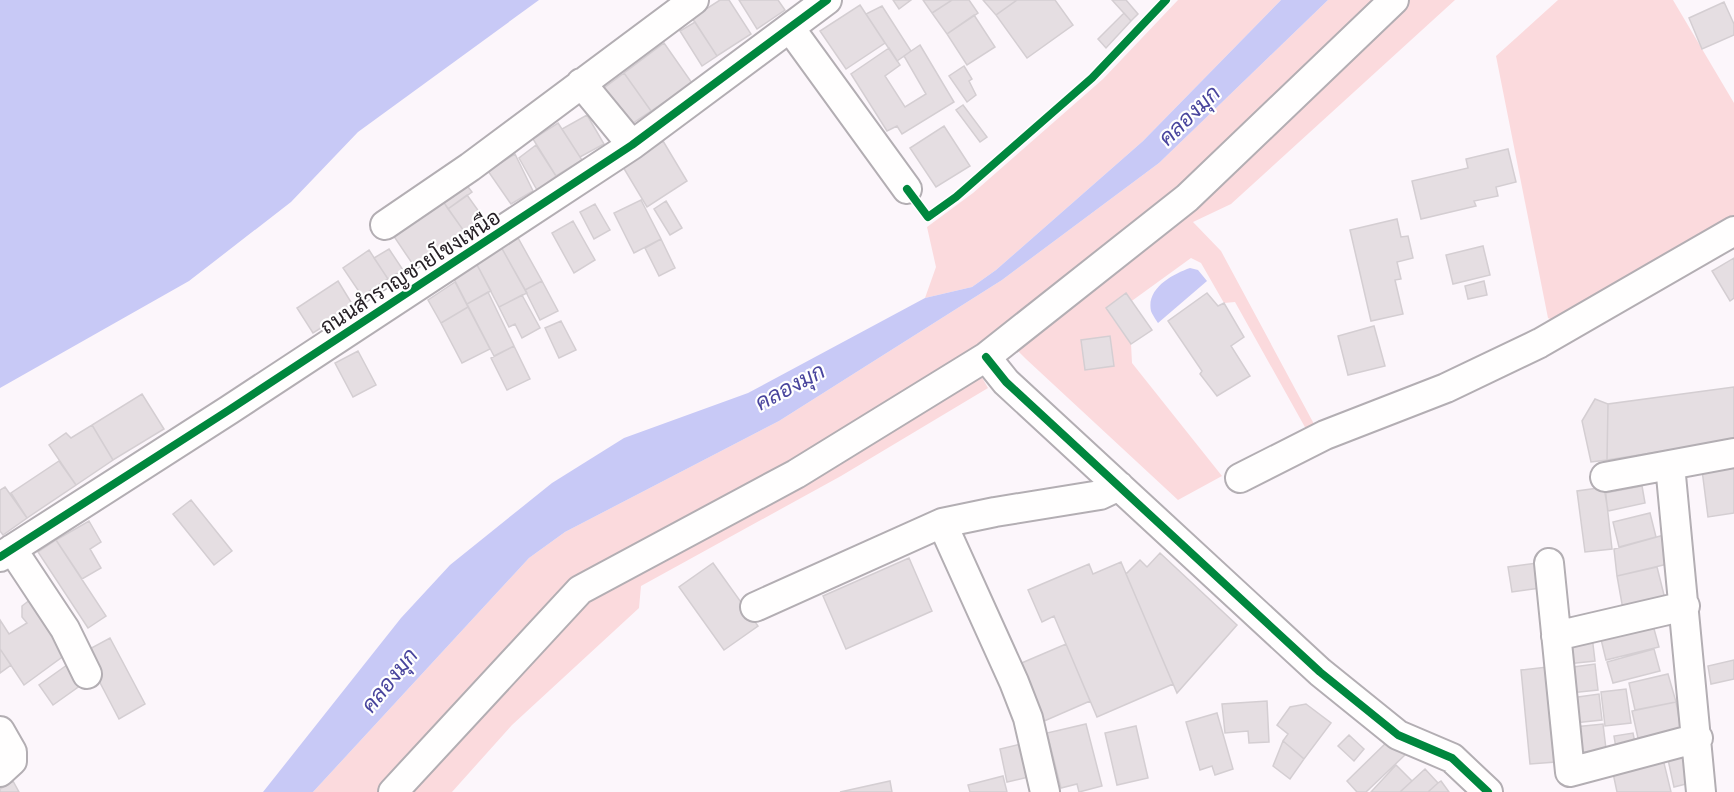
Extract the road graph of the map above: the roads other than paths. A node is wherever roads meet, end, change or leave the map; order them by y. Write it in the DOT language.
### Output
graph roads {
  1 [pos="694,0"];
  2 [pos="827,0"];
  3 [pos="1394,0"];
  4 [pos="790,28"];
  5 [pos="581,83"];
  6 [pos="632,145"];
  7 [pos="907,189"];
  8 [pos="384,225"];
  9 [pos="1734,231"];
  10 [pos="986,357"];
  11 [pos="1734,453"];
  12 [pos="1670,465"];
  13 [pos="1605,477"];
  14 [pos="1240,478"];
  15 [pos="1119,486"];
  16 [pos="942,523"];
  17 [pos="6,553"];
  18 [pos="1549,563"];
  19 [pos="1684,606"];
  20 [pos="755,607"];
  21 [pos="1556,636"];
  22 [pos="87,674"];
  23 [pos="0,731"];
  24 [pos="1698,738"];
  25 [pos="0,772"];
  26 [pos="393,792"];
  27 [pos="1045,792"];
  28 [pos="1488,792"];
  29 [pos="1701,792"];
  1 -- 5 [label="street"];
  2 -- 4 [label="street, ถนนสำราญชายโขงเหนือ"];
  3 -- 10 [label="street"];
  4 -- 6 [label="street, ถนนสำราญชายโขงเหนือ"];
  4 -- 7 [label="street"];
  5 -- 6 [label="street"];
  5 -- 8 [label="street"];
  6 -- 17 [label="street, ถนนสำราญชายโขงเหนือ"];
  9 -- 14 [label="street"];
  10 -- 15 [label="street"];
  10 -- 26 [label="street"];
  11 -- 12 [label="street"];
  12 -- 13 [label="street"];
  12 -- 19 [label="street"];
  15 -- 16 [label="street"];
  15 -- 28 [label="street"];
  16 -- 20 [label="street"];
  16 -- 27 [label="street"];
  17 -- 22 [label="street"];
  18 -- 21 [label="street"];
  19 -- 21 [label="street"];
  19 -- 24 [label="street"];
  21 -- 24 [label="street"];
  23 -- 25 [label="street"];
  24 -- 29 [label="street"];
}
